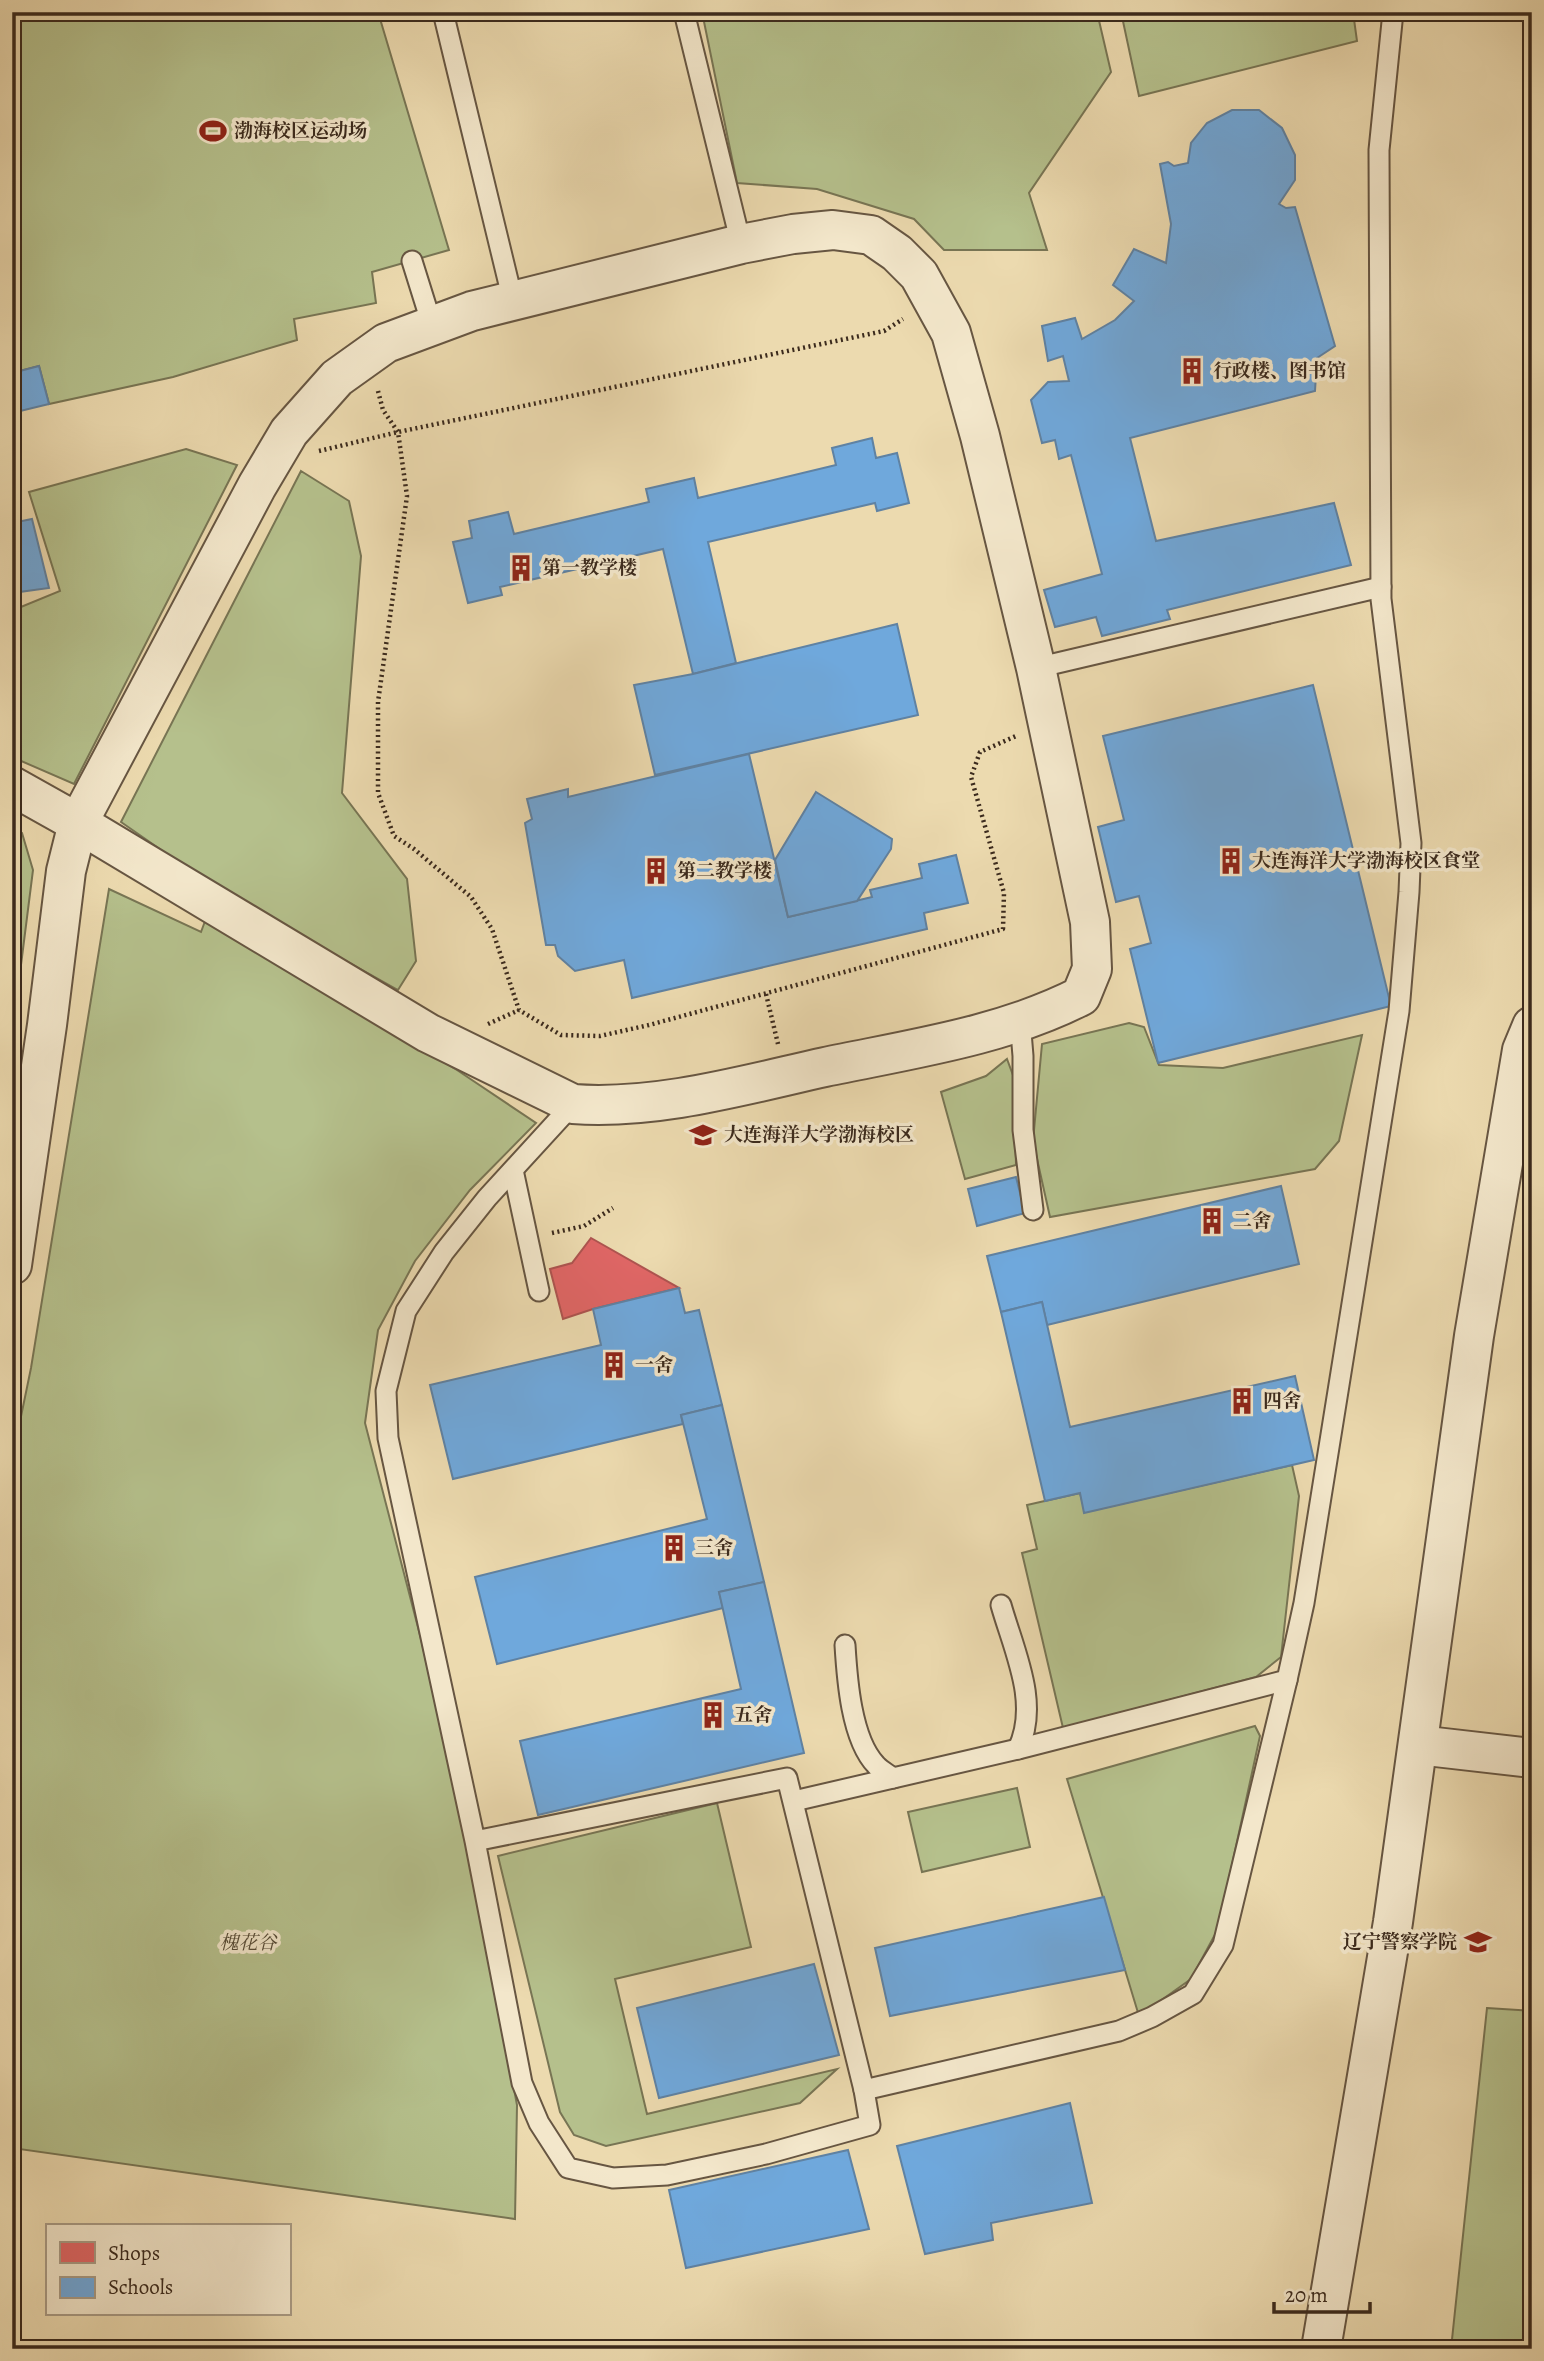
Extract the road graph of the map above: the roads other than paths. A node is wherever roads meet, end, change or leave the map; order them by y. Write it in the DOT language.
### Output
graph roads {
  1 [pos="443,12"];
  2 [pos="684,12"];
  3 [pos="1393,12"];
  4 [pos="741,244"];
  5 [pos="412,261"];
  6 [pos="513,301"];
  7 [pos="432,325"];
  8 [pos="1381,587"];
  9 [pos="1036,668"];
  10 [pos="12,786"];
  11 [pos="78,823"];
  12 [pos="1020,1020"];
  13 [pos="1532,1026"];
  14 [pos="573,1104"];
  15 [pos="513,1170"];
  16 [pos="1033,1210"];
  17 [pos="12,1265"];
  18 [pos="538,1291"];
  19 [pos="1000,1605"];
  20 [pos="845,1645"];
  21 [pos="1287,1680"];
  22 [pos="1418,1745"];
  23 [pos="1018,1749"];
  24 [pos="1532,1758"];
  25 [pos="893,1778"];
  26 [pos="794,1801"];
  27 [pos="475,1841"];
  28 [pos="864,2090"];
  29 [pos="1321,2349"];
  1 -- 6 [label="lane"];
  2 -- 4 [label="lane"];
  3 -- 8 [label="lane"];
  4 -- 6 [label="street"];
  4 -- 9 [label="street"];
  5 -- 7 [label="lane"];
  6 -- 7 [label="street"];
  7 -- 11 [label="street"];
  8 -- 9 [label="lane"];
  8 -- 21 [label="lane"];
  9 -- 12 [label="street"];
  10 -- 11 [label="street"];
  11 -- 14 [label="street"];
  11 -- 17 [label="street"];
  12 -- 14 [label="street"];
  12 -- 16 [label="lane"];
  13 -- 22 [label="street"];
  14 -- 15 [label="lane"];
  15 -- 18 [label="lane"];
  15 -- 27 [label="lane"];
  19 -- 23 [label="lane"];
  20 -- 25 [label="lane"];
  21 -- 23 [label="lane"];
  21 -- 28 [label="lane"];
  22 -- 24 [label="street"];
  22 -- 29 [label="street"];
  23 -- 25 [label="lane"];
  25 -- 26 [label="lane"];
  26 -- 27 [label="lane"];
  26 -- 28 [label="lane"];
  27 -- 28 [label="lane"];
}
